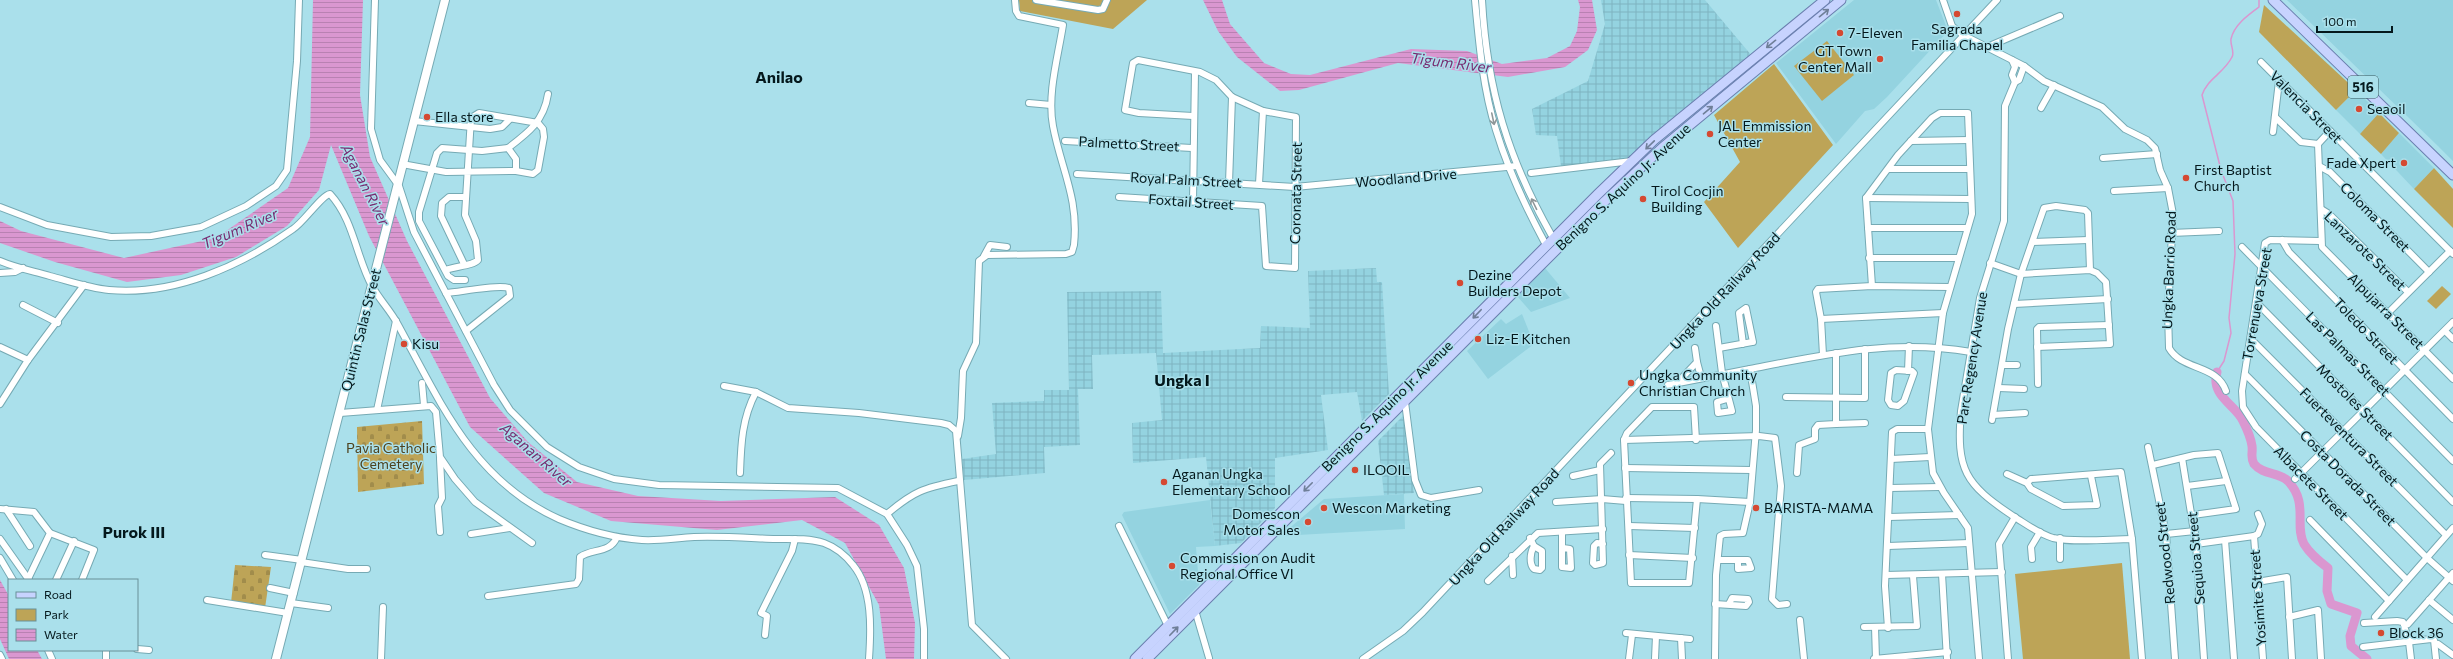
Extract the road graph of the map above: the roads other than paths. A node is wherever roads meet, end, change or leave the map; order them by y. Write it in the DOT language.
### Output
graph roads {
  1 [pos="299,0"];
  2 [pos="375,0"];
  3 [pos="445,0"];
  4 [pos="1015,0"];
  5 [pos="1036,0"];
  6 [pos="1082,0"];
  7 [pos="1108,0"];
  8 [pos="1475,0"];
  9 [pos="1482,0"];
  10 [pos="1825,0"];
  11 [pos="1841,0"];
  12 [pos="1942,0"];
  13 [pos="1997,0"];
  14 [pos="2273,0"];
  15 [pos="1056,2"];
  16 [pos="1081,8"];
  17 [pos="1479,13"];
  18 [pos="2060,16"];
  19 [pos="1802,19"];
  20 [pos="1808,27"];
  21 [pos="1963,35"];
  22 [pos="1987,47"];
  23 [pos="2012,60"];
  24 [pos="2261,62"];
  25 [pos="2024,66"];
  26 [pos="1195,72"];
  27 [pos="2279,81"];
  28 [pos="2015,82"];
  29 [pos="2054,85"];
  30 [pos="1490,89"];
  31 [pos="548,94"];
  32 [pos="1232,97"];
  33 [pos="1029,103"];
  34 [pos="1051,104"];
  35 [pos="2041,108"];
  36 [pos="1263,111"];
  37 [pos="1193,116"];
  38 [pos="2275,117"];
  39 [pos="510,119"];
  40 [pos="414,121"];
  41 [pos="538,123"];
  42 [pos="469,128"];
  43 [pos="2330,131"];
  44 [pos="2272,132"];
  45 [pos="1969,140"];
  46 [pos="1065,141"];
  47 [pos="1911,141"];
  48 [pos="2318,144"];
  49 [pos="508,148"];
  50 [pos="1192,148"];
  51 [pos="468,149"];
  52 [pos="2157,154"];
  53 [pos="2103,158"];
  54 [pos="1632,162"];
  55 [pos="402,164"];
  56 [pos="1517,166"];
  57 [pos="2319,166"];
  58 [pos="1509,167"];
  59 [pos="434,169"];
  60 [pos="1889,169"];
  61 [pos="1970,169"];
  62 [pos="468,170"];
  63 [pos="516,171"];
  64 [pos="1531,173"];
  65 [pos="1077,174"];
  66 [pos="2453,175"];
  67 [pos="1192,180"];
  68 [pos="1229,183"];
  69 [pos="1260,184"];
  70 [pos="399,186"];
  71 [pos="1296,187"];
  72 [pos="2168,188"];
  73 [pos="2114,191"];
  74 [pos="1598,194"];
  75 [pos="464,197"];
  76 [pos="1119,197"];
  77 [pos="1866,198"];
  78 [pos="1971,199"];
  79 [pos="1193,201"];
  80 [pos="1605,201"];
  81 [pos="0,207"];
  82 [pos="1264,207"];
  83 [pos="2321,209"];
  84 [pos="1868,228"];
  85 [pos="1967,228"];
  86 [pos="2219,231"];
  87 [pos="2171,233"];
  88 [pos="1553,238"];
  89 [pos="2088,240"];
  90 [pos="2282,240"];
  91 [pos="2320,241"];
  92 [pos="2033,242"];
  93 [pos="1546,245"];
  94 [pos="1007,247"];
  95 [pos="2242,247"];
  96 [pos="2451,252"];
  97 [pos="984,256"];
  98 [pos="1869,258"];
  99 [pos="1958,258"];
  100 [pos="0,262"];
  101 [pos="1990,263"];
  102 [pos="464,264"];
  103 [pos="2262,267"];
  104 [pos="23,268"];
  105 [pos="446,270"];
  106 [pos="2090,270"];
  107 [pos="2429,272"];
  108 [pos="0,273"];
  109 [pos="2021,274"];
  110 [pos="465,280"];
  111 [pos="84,285"];
  112 [pos="371,285"];
  113 [pos="1872,286"];
  114 [pos="1949,287"];
  115 [pos="2408,292"];
  116 [pos="446,293"];
  117 [pos="2108,299"];
  118 [pos="2256,303"];
  119 [pos="2014,304"];
  120 [pos="23,305"];
  121 [pos="1943,313"];
  122 [pos="2388,313"];
  123 [pos="1821,319"];
  124 [pos="396,321"];
  125 [pos="2453,322"];
  126 [pos="58,323"];
  127 [pos="2109,325"];
  128 [pos="1716,326"];
  129 [pos="2445,330"];
  130 [pos="466,331"];
  131 [pos="2251,339"];
  132 [pos="2453,339"];
  133 [pos="1743,344"];
  134 [pos="1909,346"];
  135 [pos="0,347"];
  136 [pos="1939,347"];
  137 [pos="2037,347"];
  138 [pos="1695,348"];
  139 [pos="1718,348"];
  140 [pos="1865,349"];
  141 [pos="2425,350"];
  142 [pos="1836,352"];
  143 [pos="1971,352"];
  144 [pos="1824,355"];
  145 [pos="28,360"];
  146 [pos="1697,362"];
  147 [pos="2003,364"];
  148 [pos="2017,365"];
  149 [pos="1750,369"];
  150 [pos="2405,370"];
  151 [pos="1908,371"];
  152 [pos="1722,373"];
  153 [pos="2245,374"];
  154 [pos="1701,378"];
  155 [pos="2453,379"];
  156 [pos="1678,382"];
  157 [pos="422,383"];
  158 [pos="2038,384"];
  159 [pos="1668,385"];
  160 [pos="724,386"];
  161 [pos="1999,388"];
  162 [pos="2024,389"];
  163 [pos="2226,391"];
  164 [pos="2384,391"];
  165 [pos="756,392"];
  166 [pos="1786,397"];
  167 [pos="1727,398"];
  168 [pos="1836,398"];
  169 [pos="1405,402"];
  170 [pos="0,403"];
  171 [pos="424,405"];
  172 [pos="376,410"];
  173 [pos="2363,412"];
  174 [pos="340,413"];
  175 [pos="2025,413"];
  176 [pos="1386,415"];
  177 [pos="2453,419"];
  178 [pos="1836,424"];
  179 [pos="1865,424"];
  180 [pos="1928,429"];
  181 [pos="2344,431"];
  182 [pos="958,436"];
  183 [pos="1754,437"];
  184 [pos="1624,440"];
  185 [pos="1696,440"];
  186 [pos="2148,447"];
  187 [pos="2322,452"];
  188 [pos="1610,454"];
  189 [pos="440,457"];
  190 [pos="1930,457"];
  191 [pos="2182,458"];
  192 [pos="1891,459"];
  193 [pos="2453,461"];
  194 [pos="2153,465"];
  195 [pos="1626,468"];
  196 [pos="1600,470"];
  197 [pos="1751,470"];
  198 [pos="1797,472"];
  199 [pos="740,473"];
  200 [pos="2302,473"];
  201 [pos="2007,474"];
  202 [pos="1573,476"];
  203 [pos="2091,476"];
  204 [pos="2295,479"];
  205 [pos="958,481"];
  206 [pos="2226,481"];
  207 [pos="2027,483"];
  208 [pos="1939,486"];
  209 [pos="2187,486"];
  210 [pos="1890,488"];
  211 [pos="1479,490"];
  212 [pos="1602,499"];
  213 [pos="1626,499"];
  214 [pos="1697,499"];
  215 [pos="1556,502"];
  216 [pos="1750,502"];
  217 [pos="2453,502"];
  218 [pos="3,509"];
  219 [pos="887,514"];
  220 [pos="2258,514"];
  221 [pos="2193,515"];
  222 [pos="1959,516"];
  223 [pos="1889,517"];
  224 [pos="2015,517"];
  225 [pos="2310,520"];
  226 [pos="1119,526"];
  227 [pos="1629,526"];
  228 [pos="510,528"];
  229 [pos="1695,528"];
  230 [pos="2453,528"];
  231 [pos="1603,530"];
  232 [pos="2195,531"];
  233 [pos="440,532"];
  234 [pos="2040,532"];
  235 [pos="50,533"];
  236 [pos="1562,533"];
  237 [pos="470,534"];
  238 [pos="2166,534"];
  239 [pos="2446,535"];
  240 [pos="2254,536"];
  241 [pos="617,537"];
  242 [pos="1530,538"];
  243 [pos="2060,538"];
  244 [pos="0,539"];
  245 [pos="795,539"];
  246 [pos="2132,539"];
  247 [pos="2225,540"];
  248 [pos="74,542"];
  249 [pos="532,543"];
  250 [pos="1969,543"];
  251 [pos="1603,544"];
  252 [pos="2196,544"];
  253 [pos="30,546"];
  254 [pos="1534,546"];
  255 [pos="1888,546"];
  256 [pos="1563,548"];
  257 [pos="265,555"];
  258 [pos="1629,555"];
  259 [pos="1512,556"];
  260 [pos="0,558"];
  261 [pos="1693,558"];
  262 [pos="2427,558"];
  263 [pos="2032,559"];
  264 [pos="2060,559"];
  265 [pos="1718,560"];
  266 [pos="1738,560"];
  267 [pos="302,561"];
  268 [pos="367,569"];
  269 [pos="2002,572"];
  270 [pos="1972,573"];
  271 [pos="1942,574"];
  272 [pos="1513,575"];
  273 [pos="1886,575"];
  274 [pos="1913,576"];
  275 [pos="2452,578"];
  276 [pos="12,579"];
  277 [pos="28,579"];
  278 [pos="29,579"];
  279 [pos="56,579"];
  280 [pos="82,579"];
  281 [pos="2408,580"];
  282 [pos="1488,581"];
  283 [pos="2257,582"];
  284 [pos="270,588"];
  285 [pos="294,593"];
  286 [pos="488,596"];
  287 [pos="207,600"];
  288 [pos="2429,600"];
  289 [pos="2389,601"];
  290 [pos="291,603"];
  291 [pos="1715,604"];
  292 [pos="1729,604"];
  293 [pos="1787,604"];
  294 [pos="383,606"];
  295 [pos="1194,607"];
  296 [pos="328,608"];
  297 [pos="288,613"];
  298 [pos="2289,617"];
  299 [pos="2375,617"];
  300 [pos="1800,620"];
  301 [pos="2453,620"];
  302 [pos="2364,623"];
  303 [pos="2408,624"];
  304 [pos="1168,626"];
  305 [pos="1864,627"];
  306 [pos="1876,627"];
  307 [pos="1888,628"];
  308 [pos="765,635"];
  309 [pos="1656,636"];
  310 [pos="1681,638"];
  311 [pos="1690,639"];
  312 [pos="2410,642"];
  313 [pos="2438,644"];
  314 [pos="2363,646"];
  315 [pos="138,649"];
  316 [pos="149,650"];
  317 [pos="1948,652"];
  318 [pos="0,654"];
  319 [pos="2453,655"];
  320 [pos="1209,658"];
  321 [pos="2,659"];
  322 [pos="276,659"];
  323 [pos="381,659"];
  324 [pos="869,659"];
  325 [pos="924,659"];
  326 [pos="1006,659"];
  327 [pos="1135,659"];
  328 [pos="1147,659"];
  329 [pos="1363,659"];
  330 [pos="1629,659"];
  331 [pos="1655,659"];
  332 [pos="1682,659"];
  333 [pos="1715,659"];
  334 [pos="1804,659"];
  335 [pos="1875,659"];
  336 [pos="1947,659"];
  337 [pos="1979,659"];
  338 [pos="2008,659"];
  339 [pos="2142,659"];
  340 [pos="2175,659"];
  341 [pos="2204,659"];
  342 [pos="2234,659"];
  343 [pos="2263,659"];
  344 [pos="2292,659"];
  345 [pos="2321,659"];
  346 [pos="2411,659"];
  347 [pos="2436,659"];
  1 -- 81 [label="street"];
  2 -- 70 [label="street"];
  3 -- 40 [label="main road, Quintin Salas Street"];
  4 -- 34 [label="street"];
  5 -- 15 [label="street"];
  6 -- 16 [label="street"];
  7 -- 16 [label="street"];
  8 -- 17 [label="street"];
  9 -- 17 [label="street"];
  10 -- 19 [label="main road, Benigno S. Aquino Jr. Avenue"];
  20 -- 11 [label="main road, Benigno S. Aquino Jr. Avenue, one-way"];
  12 -- 21 [label="street, Ungka Barrio Road"];
  13 -- 21 [label="street, Ungka Old Railway Road"];
  14 -- 66 [label="main road, 516"];
  15 -- 16 [label="street"];
  17 -- 30 [label="street"];
  18 -- 22 [label="street"];
  19 -- 20 [label="main road"];
  19 -- 54 [label="main road, Benigno S. Aquino Jr. Avenue, one-way"];
  80 -- 20 [label="main road, Benigno S. Aquino Jr. Avenue, one-way"];
  21 -- 22 [label="street, Ungka Barrio Road"];
  21 -- 329 [label="street, Ungka Old Railway Road"];
  22 -- 23 [label="street, Ungka Barrio Road"];
  23 -- 25 [label="street, Ungka Barrio Road"];
  23 -- 28 [label="street"];
  24 -- 27 [label="street, Valencia Street"];
  25 -- 28 [label="street, Parc Regency Avenue"];
  25 -- 29 [label="street, Ungka Barrio Road"];
  26 -- 32 [label="street"];
  26 -- 37 [label="street"];
  26 -- 37 [label="street"];
  27 -- 38 [label="street"];
  27 -- 43 [label="street, Valencia Street"];
  28 -- 101 [label="street, Parc Regency Avenue"];
  29 -- 35 [label="street"];
  29 -- 52 [label="street, Ungka Barrio Road"];
  30 -- 56 [label="street"];
  30 -- 58 [label="street, one-way"];
  31 -- 41 [label="street"];
  32 -- 36 [label="street"];
  32 -- 68 [label="street"];
  33 -- 34 [label="street"];
  34 -- 97 [label="street"];
  36 -- 69 [label="street"];
  36 -- 71 [label="street, Coronata Street"];
  37 -- 50 [label="street"];
  38 -- 44 [label="street"];
  38 -- 48 [label="street"];
  39 -- 41 [label="street"];
  39 -- 42 [label="street"];
  39 -- 42 [label="street"];
  40 -- 42 [label="street"];
  40 -- 55 [label="main road, Quintin Salas Street"];
  41 -- 49 [label="street"];
  41 -- 63 [label="street"];
  42 -- 51 [label="street"];
  43 -- 48 [label="street"];
  43 -- 96 [label="street, Valencia Street"];
  45 -- 47 [label="street"];
  45 -- 47 [label="street"];
  45 -- 61 [label="street"];
  46 -- 50 [label="street, Palmetto Street"];
  47 -- 60 [label="street"];
  48 -- 57 [label="street"];
  49 -- 51 [label="street"];
  49 -- 63 [label="street"];
  50 -- 67 [label="street"];
  51 -- 59 [label="street"];
  51 -- 62 [label="street"];
  52 -- 53 [label="street"];
  52 -- 72 [label="street, Ungka Barrio Road"];
  54 -- 64 [label="street"];
  54 -- 74 [label="main road, Benigno S. Aquino Jr. Avenue"];
  55 -- 59 [label="street"];
  55 -- 70 [label="main road, Quintin Salas Street"];
  56 -- 58 [label="street, Woodland Drive"];
  88 -- 56 [label="street, one-way"];
  57 -- 83 [label="street"];
  57 -- 107 [label="street, Coloma Street"];
  58 -- 71 [label="street, Woodland Drive"];
  58 -- 93 [label="street"];
  59 -- 62 [label="street"];
  59 -- 105 [label="street"];
  60 -- 61 [label="street"];
  60 -- 77 [label="street"];
  61 -- 78 [label="street"];
  62 -- 63 [label="street"];
  62 -- 75 [label="street"];
  65 -- 67 [label="street, Royal Palm Street"];
  67 -- 68 [label="street, Royal Palm Street"];
  67 -- 79 [label="street"];
  68 -- 69 [label="street, Royal Palm Street"];
  69 -- 71 [label="street, Royal Palm Street"];
  70 -- 112 [label="main road, Quintin Salas Street"];
  70 -- 116 [label="street"];
  71 -- 82 [label="street, Coronata Street"];
  72 -- 73 [label="street"];
  72 -- 87 [label="street, Ungka Barrio Road"];
  74 -- 80 [label="main road"];
  74 -- 88 [label="main road, Benigno S. Aquino Jr. Avenue"];
  75 -- 102 [label="street"];
  75 -- 102 [label="street"];
  76 -- 79 [label="street, Foxtail Street"];
  77 -- 78 [label="street"];
  77 -- 84 [label="street"];
  78 -- 85 [label="street"];
  79 -- 82 [label="street, Foxtail Street"];
  80 -- 169 [label="main road, Benigno S. Aquino Jr. Avenue"];
  83 -- 91 [label="street"];
  83 -- 115 [label="street, Lanzarote Street"];
  84 -- 85 [label="street"];
  84 -- 98 [label="street"];
  85 -- 99 [label="street"];
  86 -- 87 [label="street"];
  87 -- 163 [label="street, Ungka Barrio Road"];
  88 -- 93 [label="main road, Benigno S. Aquino Jr. Avenue"];
  89 -- 92 [label="street"];
  89 -- 92 [label="street"];
  89 -- 106 [label="street"];
  90 -- 91 [label="street, Torrenueva Street"];
  90 -- 103 [label="street, Torrenueva Street"];
  90 -- 150 [label="street, Toledo Street"];
  91 -- 122 [label="street, Alpujarra Street"];
  92 -- 109 [label="street"];
  93 -- 176 [label="main road, Benigno S. Aquino Jr. Avenue, one-way"];
  94 -- 97 [label="street"];
  95 -- 103 [label="street, Las Palmas Street"];
  96 -- 107 [label="street"];
  97 -- 182 [label="street"];
  98 -- 99 [label="street"];
  98 -- 113 [label="street"];
  99 -- 114 [label="street"];
  100 -- 104 [label="street"];
  101 -- 109 [label="street"];
  101 -- 143 [label="street, Parc Regency Avenue"];
  102 -- 105 [label="street"];
  103 -- 118 [label="street, Torrenueva Street"];
  103 -- 164 [label="street, Las Palmas Street"];
  104 -- 108 [label="street"];
  104 -- 111 [label="street"];
  105 -- 110 [label="street"];
  106 -- 109 [label="street"];
  106 -- 117 [label="street"];
  107 -- 115 [label="street"];
  109 -- 119 [label="street"];
  111 -- 112 [label="street"];
  111 -- 126 [label="street"];
  112 -- 124 [label="street"];
  112 -- 174 [label="main road, Quintin Salas Street"];
  113 -- 114 [label="street"];
  113 -- 123 [label="street"];
  114 -- 121 [label="street"];
  115 -- 122 [label="street"];
  116 -- 130 [label="street"];
  116 -- 130 [label="street"];
  117 -- 119 [label="street"];
  117 -- 127 [label="street"];
  118 -- 131 [label="street, Torrenueva Street"];
  118 -- 173 [label="street, Mostoles Street"];
  119 -- 147 [label="street"];
  120 -- 126 [label="street"];
  121 -- 123 [label="street"];
  121 -- 136 [label="street"];
  122 -- 141 [label="street, Alpujarra Street"];
  123 -- 144 [label="street"];
  124 -- 172 [label="street"];
  124 -- 241 [label="street"];
  125 -- 129 [label="street"];
  126 -- 145 [label="street"];
  127 -- 137 [label="street"];
  127 -- 137 [label="street"];
  128 -- 139 [label="street"];
  129 -- 132 [label="street"];
  129 -- 141 [label="street"];
  130 -- 219 [label="street"];
  131 -- 153 [label="street, Torrenueva Street"];
  131 -- 181 [label="street, Fuerteventura Street"];
  133 -- 133 [label="street"];
  133 -- 139 [label="street"];
  134 -- 136 [label="street"];
  134 -- 140 [label="street"];
  134 -- 151 [label="street"];
  135 -- 145 [label="street"];
  136 -- 143 [label="street"];
  136 -- 180 [label="street"];
  137 -- 158 [label="street"];
  138 -- 146 [label="street"];
  139 -- 152 [label="street"];
  140 -- 142 [label="street"];
  140 -- 168 [label="street"];
  141 -- 150 [label="street"];
  141 -- 155 [label="street, Alpujarra Street"];
  142 -- 144 [label="street"];
  142 -- 168 [label="street"];
  143 -- 224 [label="street, Parc Regency Avenue"];
  144 -- 149 [label="street"];
  145 -- 170 [label="street"];
  146 -- 154 [label="street"];
  146 -- 156 [label="street"];
  147 -- 148 [label="street"];
  147 -- 161 [label="street"];
  149 -- 152 [label="street"];
  149 -- 183 [label="street"];
  150 -- 164 [label="street"];
  150 -- 177 [label="street, Toledo Street"];
  151 -- 151 [label="street"];
  152 -- 154 [label="street"];
  152 -- 167 [label="street"];
  153 -- 187 [label="street, Costa Dorada Street"];
  153 -- 200 [label="street, Albacete Street"];
  154 -- 156 [label="street"];
  156 -- 159 [label="street"];
  157 -- 171 [label="street"];
  160 -- 165 [label="street"];
  161 -- 162 [label="street"];
  161 -- 175 [label="street"];
  164 -- 173 [label="street"];
  164 -- 193 [label="street, Las Palmas Street"];
  165 -- 182 [label="street"];
  165 -- 199 [label="street"];
  166 -- 168 [label="street"];
  168 -- 178 [label="street"];
  169 -- 176 [label="main road, Benigno S. Aquino Jr. Avenue"];
  169 -- 211 [label="street"];
  171 -- 172 [label="street"];
  171 -- 189 [label="street"];
  172 -- 174 [label="street"];
  173 -- 181 [label="street"];
  173 -- 217 [label="street, Mostoles Street"];
  174 -- 267 [label="main road, Quintin Salas Street"];
  176 -- 295 [label="main road, Benigno S. Aquino Jr. Avenue"];
  178 -- 179 [label="street"];
  178 -- 198 [label="street"];
  180 -- 190 [label="street"];
  180 -- 192 [label="street"];
  181 -- 187 [label="street"];
  181 -- 239 [label="street, Fuerteventura Street"];
  182 -- 205 [label="street"];
  183 -- 185 [label="street"];
  183 -- 197 [label="street"];
  183 -- 293 [label="street"];
  184 -- 185 [label="street"];
  184 -- 185 [label="street"];
  184 -- 195 [label="street"];
  186 -- 194 [label="street, Redwood Street"];
  187 -- 200 [label="street"];
  187 -- 262 [label="street, Costa Dorada Street"];
  188 -- 196 [label="street"];
  189 -- 228 [label="street"];
  189 -- 233 [label="street"];
  190 -- 192 [label="street"];
  190 -- 208 [label="street"];
  191 -- 194 [label="street"];
  191 -- 206 [label="street"];
  191 -- 209 [label="street, Sequioa Street"];
  192 -- 210 [label="street"];
  194 -- 238 [label="street, Redwood Street"];
  195 -- 197 [label="street"];
  195 -- 213 [label="street"];
  196 -- 202 [label="street"];
  196 -- 212 [label="street"];
  197 -- 216 [label="street"];
  200 -- 204 [label="street"];
  200 -- 281 [label="street, Albacete Street"];
  201 -- 207 [label="street"];
  203 -- 207 [label="street"];
  203 -- 207 [label="street"];
  203 -- 246 [label="street"];
  205 -- 219 [label="street"];
  205 -- 326 [label="street"];
  206 -- 209 [label="street"];
  206 -- 221 [label="street"];
  208 -- 210 [label="street"];
  208 -- 222 [label="street"];
  209 -- 221 [label="street, Sequioa Street"];
  210 -- 223 [label="street"];
  212 -- 213 [label="street"];
  212 -- 215 [label="street"];
  212 -- 231 [label="street"];
  213 -- 214 [label="street"];
  213 -- 227 [label="street"];
  214 -- 216 [label="street"];
  214 -- 229 [label="street"];
  216 -- 265 [label="street"];
  218 -- 235 [label="street"];
  218 -- 253 [label="street"];
  219 -- 325 [label="street"];
  220 -- 240 [label="street"];
  221 -- 232 [label="street, Sequioa Street"];
  222 -- 223 [label="street"];
  222 -- 250 [label="street"];
  223 -- 255 [label="street"];
  224 -- 234 [label="street, Parc Regency Avenue"];
  224 -- 269 [label="street"];
  225 -- 289 [label="street"];
  226 -- 304 [label="street"];
  227 -- 229 [label="street"];
  227 -- 258 [label="street"];
  228 -- 237 [label="street"];
  228 -- 249 [label="street"];
  229 -- 261 [label="street"];
  230 -- 239 [label="street"];
  231 -- 236 [label="street"];
  231 -- 251 [label="street"];
  232 -- 238 [label="street"];
  232 -- 252 [label="street, Sequioa Street"];
  234 -- 243 [label="street, Parc Regency Avenue"];
  234 -- 263 [label="street"];
  235 -- 248 [label="street"];
  235 -- 278 [label="street"];
  236 -- 242 [label="street"];
  236 -- 256 [label="street"];
  238 -- 340 [label="street, Redwood Street"];
  239 -- 262 [label="street"];
  240 -- 247 [label="street"];
  240 -- 283 [label="street, Yosimite Street"];
  241 -- 245 [label="street"];
  241 -- 286 [label="street"];
  242 -- 254 [label="street"];
  242 -- 259 [label="street"];
  243 -- 246 [label="street, Parc Regency Avenue"];
  243 -- 264 [label="street"];
  244 -- 277 [label="street"];
  245 -- 308 [label="street"];
  245 -- 324 [label="street"];
  246 -- 339 [label="street"];
  247 -- 252 [label="street"];
  247 -- 342 [label="street"];
  248 -- 279 [label="street"];
  248 -- 280 [label="street"];
  250 -- 255 [label="street"];
  250 -- 270 [label="street"];
  252 -- 341 [label="street, Sequioa Street"];
  255 -- 273 [label="street"];
  257 -- 267 [label="street"];
  258 -- 261 [label="street"];
  258 -- 261 [label="street"];
  259 -- 272 [label="street"];
  259 -- 282 [label="street"];
  260 -- 276 [label="street"];
  262 -- 275 [label="street, Costa Dorada Street"];
  262 -- 281 [label="street"];
  265 -- 266 [label="street"];
  265 -- 291 [label="street"];
  267 -- 268 [label="street"];
  267 -- 285 [label="main road, Quintin Salas Street"];
  269 -- 270 [label="street"];
  269 -- 338 [label="street"];
  270 -- 271 [label="street"];
  270 -- 337 [label="street"];
  271 -- 274 [label="street"];
  271 -- 317 [label="street"];
  273 -- 274 [label="street"];
  273 -- 307 [label="street"];
  274 -- 307 [label="street"];
  275 -- 288 [label="street"];
  281 -- 289 [label="street"];
  283 -- 298 [label="street"];
  283 -- 343 [label="street, Yosimite Street"];
  284 -- 285 [label="street"];
  285 -- 290 [label="main road, Quintin Salas Street"];
  287 -- 297 [label="street"];
  288 -- 301 [label="street"];
  288 -- 303 [label="street"];
  289 -- 299 [label="street"];
  290 -- 296 [label="street"];
  290 -- 297 [label="main road, Quintin Salas Street"];
  291 -- 292 [label="street"];
  291 -- 333 [label="street"];
  294 -- 323 [label="street"];
  295 -- 304 [label="main road, Benigno S. Aquino Jr. Avenue"];
  295 -- 320 [label="street"];
  328 -- 295 [label="main road, Benigno S. Aquino Jr. Avenue, one-way"];
  297 -- 322 [label="main road, Quintin Salas Street"];
  298 -- 344 [label="street"];
  298 -- 345 [label="street"];
  300 -- 334 [label="street"];
  302 -- 312 [label="street"];
  304 -- 327 [label="main road, Benigno S. Aquino Jr. Avenue"];
  305 -- 306 [label="street"];
  306 -- 307 [label="street"];
  306 -- 335 [label="street"];
  309 -- 310 [label="street"];
  309 -- 330 [label="street"];
  309 -- 331 [label="street"];
  310 -- 311 [label="street"];
  310 -- 332 [label="street"];
  312 -- 314 [label="street"];
  312 -- 346 [label="street"];
  312 -- 347 [label="street"];
  313 -- 319 [label="street"];
  315 -- 316 [label="street"];
  317 -- 335 [label="street"];
  317 -- 336 [label="street"];
  318 -- 321 [label="street"];
}
